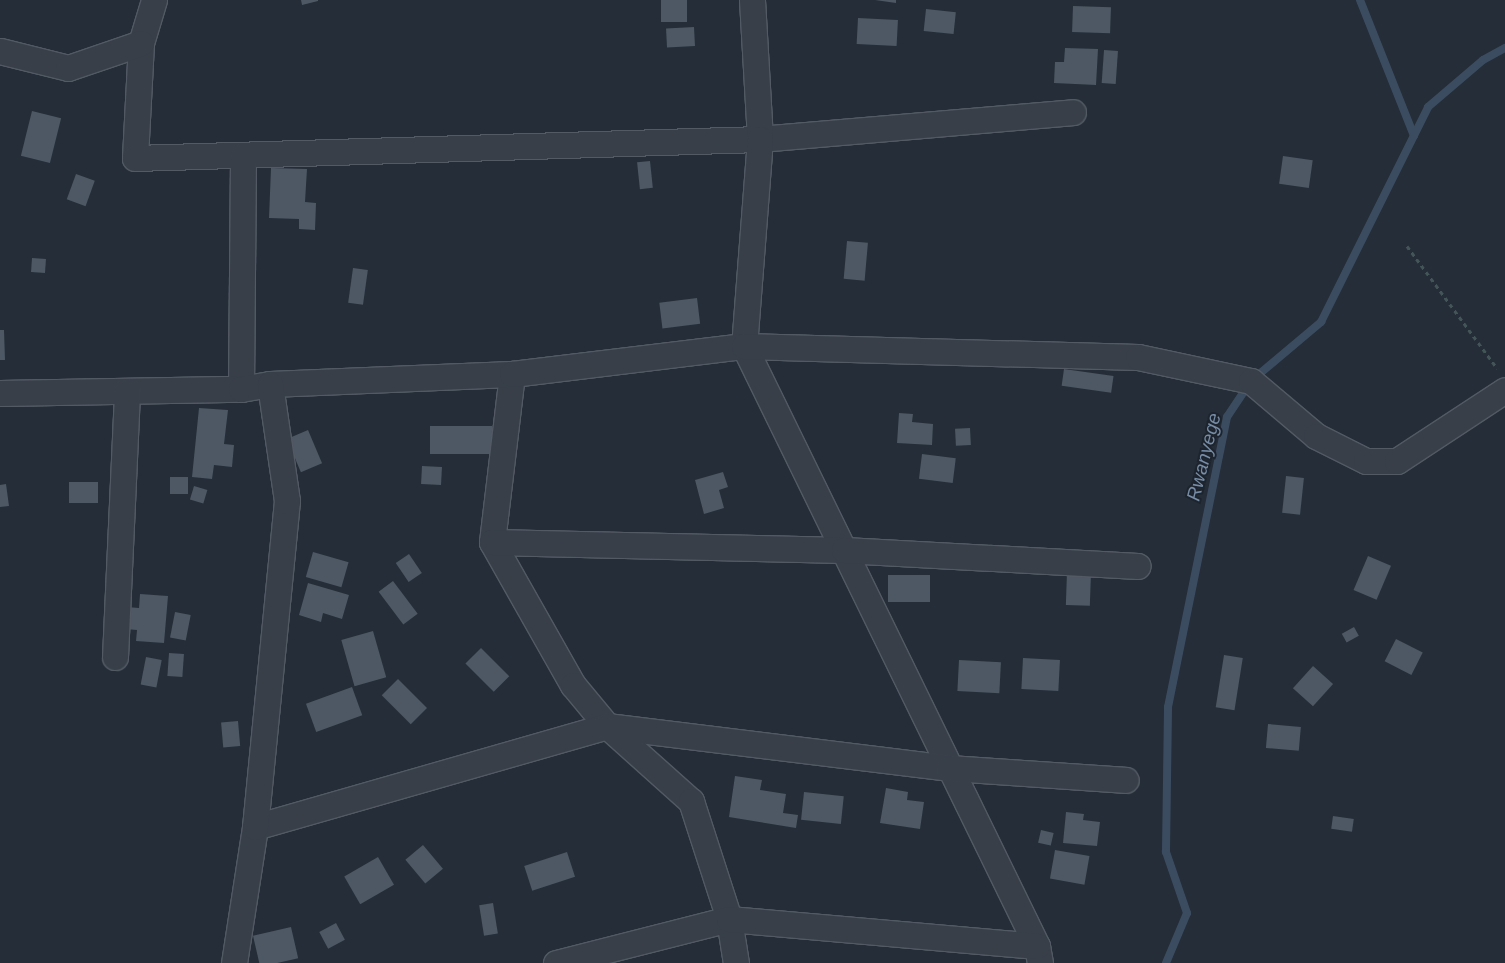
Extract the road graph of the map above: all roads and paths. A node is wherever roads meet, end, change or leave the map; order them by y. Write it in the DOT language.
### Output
graph roads {
  1 [pos="154,0"];
  2 [pos="752,0"];
  3 [pos="141,43"];
  4 [pos="0,51"];
  5 [pos="1074,112"];
  6 [pos="760,139"];
  7 [pos="244,155"];
  8 [pos="1407,246"];
  9 [pos="744,346"];
  10 [pos="512,374"];
  11 [pos="1502,380"];
  12 [pos="270,384"];
  13 [pos="241,389"];
  14 [pos="127,391"];
  15 [pos="0,393"];
  16 [pos="492,542"];
  17 [pos="844,550"];
  18 [pos="1138,566"];
  19 [pos="115,657"];
  20 [pos="607,726"];
  21 [pos="950,768"];
  22 [pos="1126,780"];
  23 [pos="255,827"];
  24 [pos="728,919"];
  25 [pos="1038,954"];
  26 [pos="234,963"];
  27 [pos="556,963"];
  28 [pos="736,963"];
  1 -- 3 [label="street"];
  2 -- 6 [label="street"];
  3 -- 4 [label="street"];
  3 -- 7 [label="street"];
  5 -- 6 [label="street"];
  6 -- 7 [label="street"];
  6 -- 9 [label="street"];
  7 -- 13 [label="street"];
  8 -- 11 [label="path"];
  9 -- 10 [label="street"];
  9 -- 11 [label="street"];
  9 -- 17 [label="street"];
  10 -- 12 [label="street"];
  10 -- 16 [label="street"];
  12 -- 13 [label="street"];
  12 -- 23 [label="street"];
  13 -- 14 [label="street"];
  14 -- 15 [label="street"];
  14 -- 19 [label="street"];
  16 -- 17 [label="street"];
  16 -- 20 [label="street"];
  17 -- 18 [label="street"];
  17 -- 21 [label="street"];
  20 -- 21 [label="street"];
  20 -- 23 [label="street"];
  20 -- 24 [label="street"];
  21 -- 22 [label="street"];
  21 -- 25 [label="street"];
  23 -- 26 [label="street"];
  24 -- 25 [label="street"];
  24 -- 27 [label="street"];
  24 -- 28 [label="street"];
}
